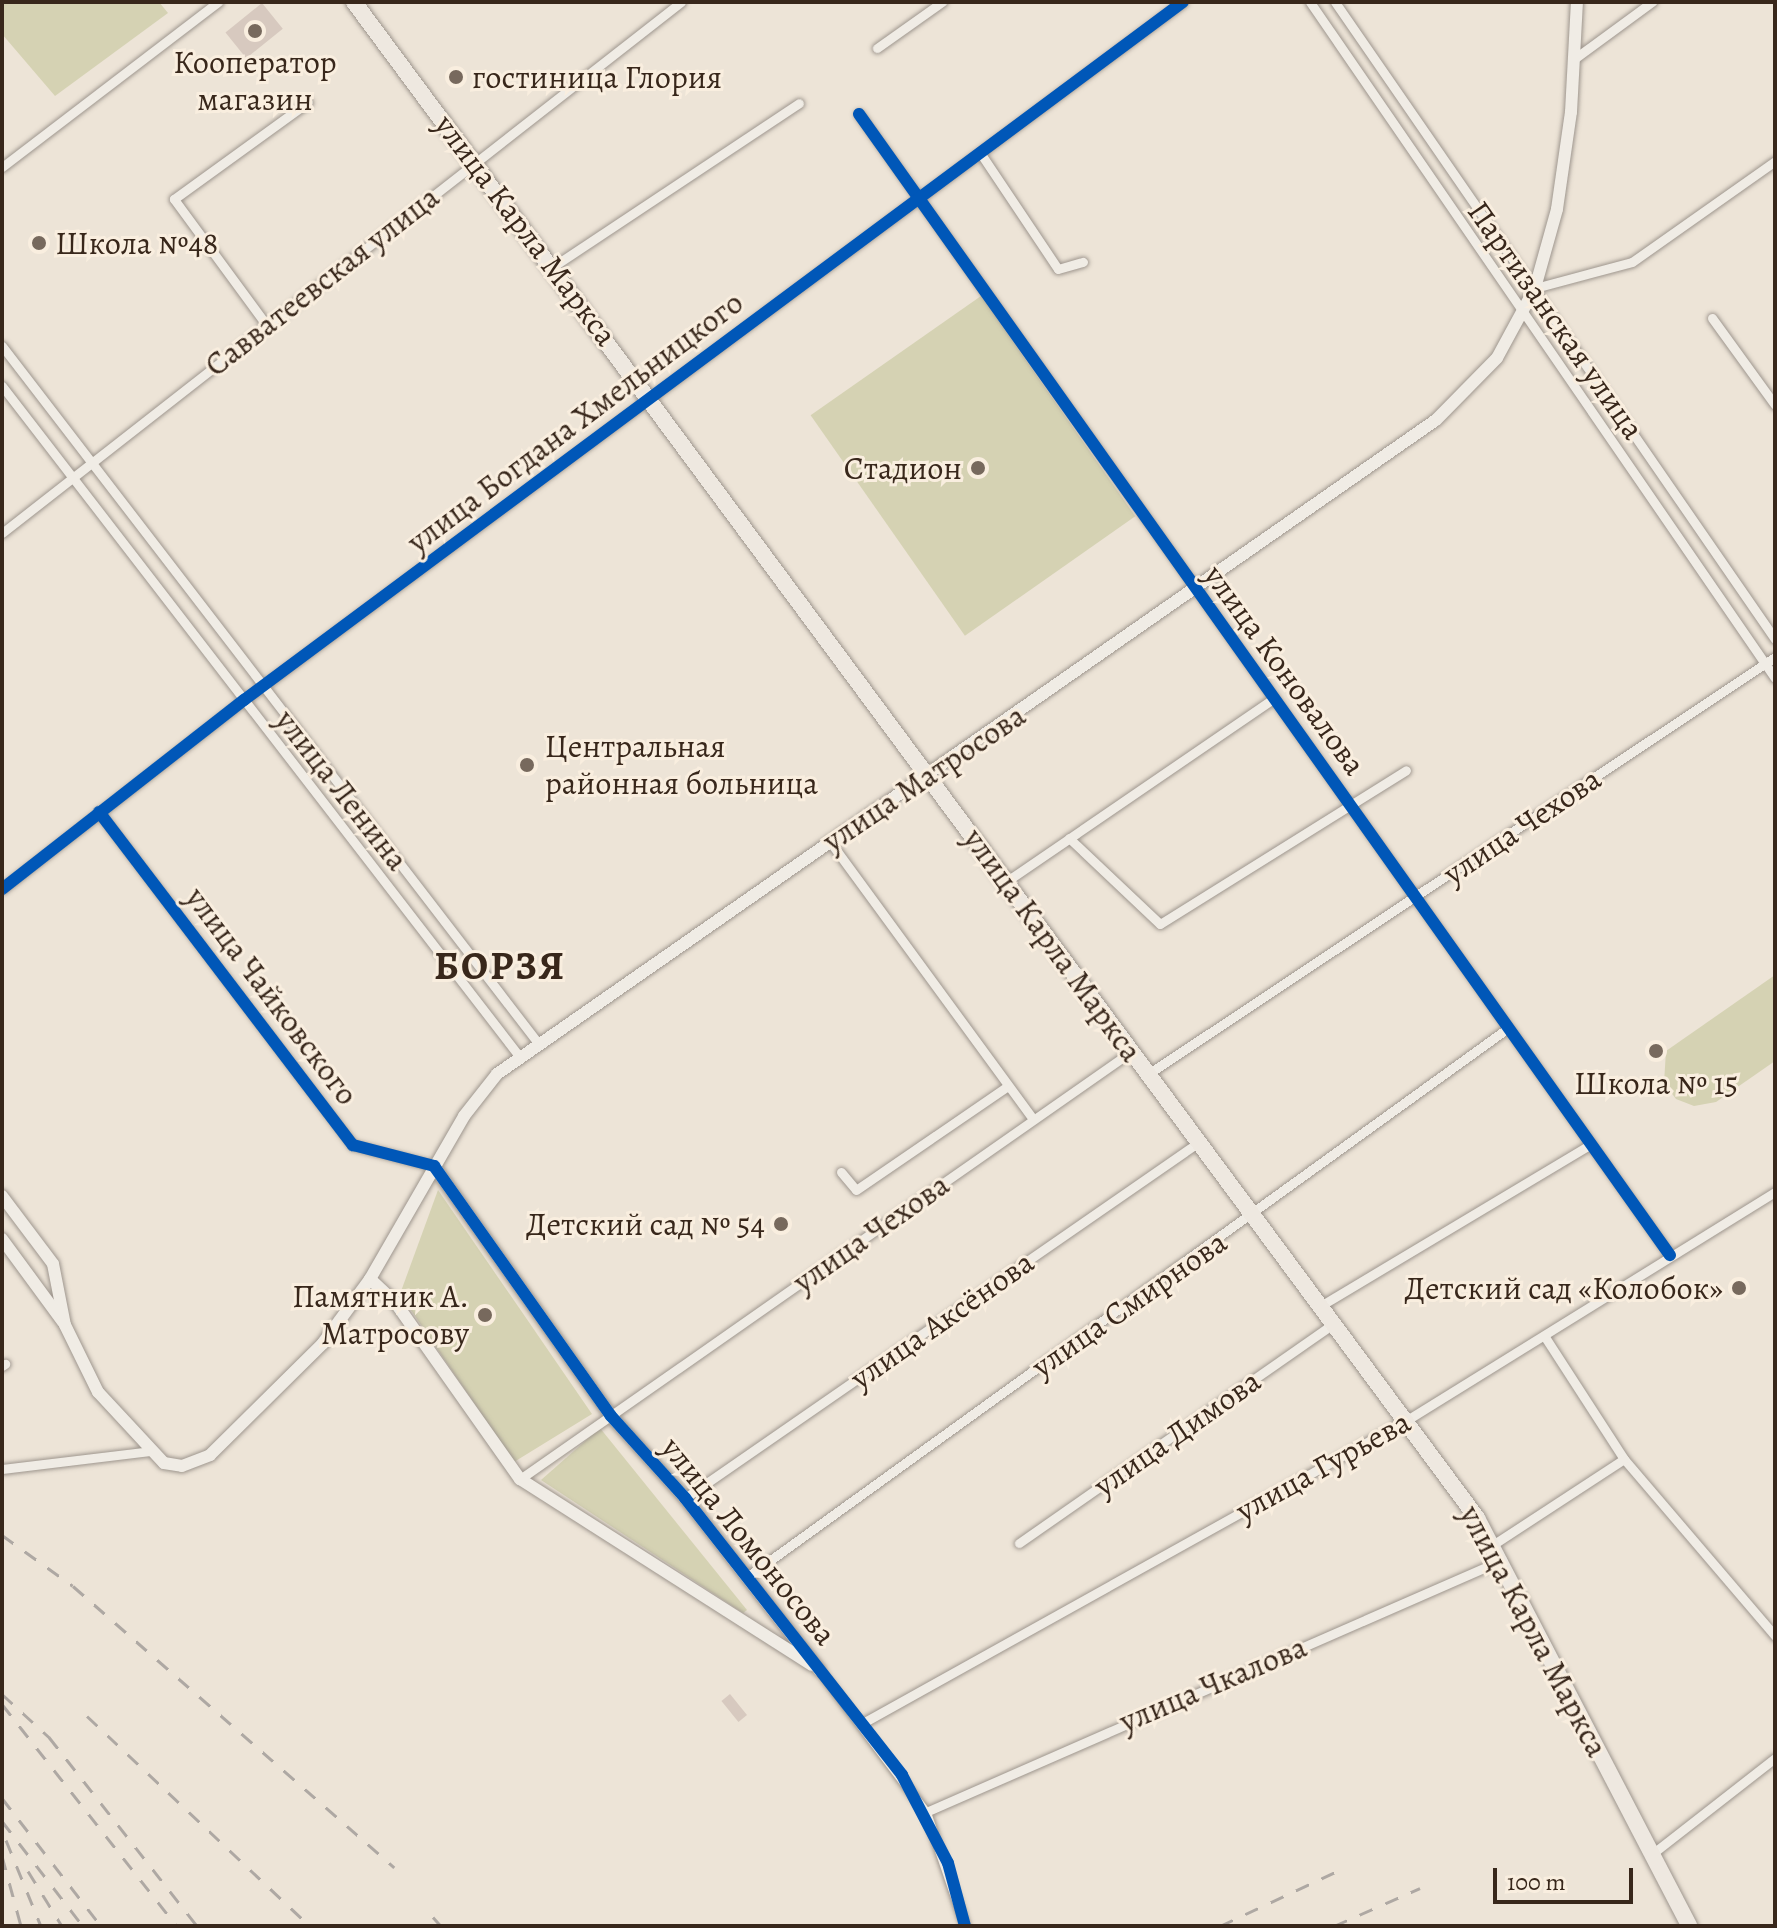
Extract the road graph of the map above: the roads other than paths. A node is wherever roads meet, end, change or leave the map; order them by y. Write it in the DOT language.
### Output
graph roads {
  1 [pos="218,2"];
  2 [pos="354,2"];
  3 [pos="681,2"];
  4 [pos="942,2"];
  5 [pos="1183,2"];
  6 [pos="1310,2"];
  7 [pos="1335,2"];
  8 [pos="1577,2"];
  9 [pos="1652,2"];
  10 [pos="877,48"];
  11 [pos="1574,59"];
  12 [pos="308,102"];
  13 [pos="799,103"];
  14 [pos="859,114"];
  15 [pos="981,154"];
  16 [pos="475,162"];
  17 [pos="1774,164"];
  18 [pos="2,167"];
  19 [pos="918,200"];
  20 [pos="1083,262"];
  21 [pos="554,266"];
  22 [pos="1535,288"];
  23 [pos="1523,310"];
  24 [pos="1712,318"];
  25 [pos="265,323"];
  26 [pos="2,346"];
  27 [pos="2,386"];
  28 [pos="652,398"];
  29 [pos="1775,405"];
  30 [pos="94,463"];
  31 [pos="75,479"];
  32 [pos="2,533"];
  33 [pos="1197,591"];
  34 [pos="1775,639"];
  35 [pos="1775,657"];
  36 [pos="1765,664"];
  37 [pos="1775,678"];
  38 [pos="263,687"];
  39 [pos="1274,698"];
  40 [pos="244,700"];
  41 [pos="1406,770"];
  42 [pos="928,776"];
  43 [pos="1350,805"];
  44 [pos="99,812"];
  45 [pos="1069,838"];
  46 [pos="831,843"];
  47 [pos="1007,881"];
  48 [pos="2,889"];
  49 [pos="1416,897"];
  50 [pos="1508,1028"];
  51 [pos="538,1043"];
  52 [pos="1132,1051"];
  53 [pos="519,1056"];
  54 [pos="1148,1074"];
  55 [pos="1008,1086"];
  56 [pos="1033,1119"];
  57 [pos="1199,1142"];
  58 [pos="1591,1144"];
  59 [pos="434,1166"];
  60 [pos="841,1172"];
  61 [pos="1775,1192"];
  62 [pos="2,1196"];
  63 [pos="1254,1215"];
  64 [pos="2,1239"];
  65 [pos="1670,1255"];
  66 [pos="370,1279"];
  67 [pos="1322,1305"];
  68 [pos="1334,1322"];
  69 [pos="65,1325"];
  70 [pos="1545,1337"];
  71 [pos="611,1416"];
  72 [pos="1407,1420"];
  73 [pos="150,1451"];
  74 [pos="1624,1459"];
  75 [pos="2,1469"];
  76 [pos="520,1479"];
  77 [pos="685,1498"];
  78 [pos="1019,1543"];
  79 [pos="1494,1544"];
  80 [pos="1502,1560"];
  81 [pos="747,1577"];
  82 [pos="1775,1636"];
  83 [pos="820,1671"];
  84 [pos="861,1724"];
  85 [pos="1775,1758"];
  86 [pos="926,1812"];
  87 [pos="1652,1854"];
  88 [pos="965,1926"];
  89 [pos="1689,1926"];
  1 -- 18 [label="street"];
  2 -- 16 [label="highway, улица Карла Маркса"];
  3 -- 16 [label="street, Савватеевская улица"];
  4 -- 10 [label="street"];
  5 -- 15 [label="street, улица Богдана Хмельницкого"];
  6 -- 23 [label="street, Партизанская улица"];
  7 -- 22 [label="street, Партизанская улица"];
  8 -- 11 [label="street, улица Матросова"];
  9 -- 11 [label="street"];
  11 -- 22 [label="street, улица Матросова"];
  12 -- 25 [label="street"];
  13 -- 21 [label="street"];
  14 -- 19 [label="street, улица Коновалова"];
  15 -- 19 [label="street, улица Богдана Хмельницкого"];
  15 -- 20 [label="street"];
  16 -- 21 [label="highway, улица Карла Маркса"];
  16 -- 25 [label="street, Савватеевская улица"];
  17 -- 22 [label="street"];
  19 -- 28 [label="street, улица Богдана Хмельницкого"];
  19 -- 33 [label="street, улица Коновалова"];
  21 -- 28 [label="highway, улица Карла Маркса"];
  22 -- 23 [label="street, улица Матросова"];
  22 -- 34 [label="street, Партизанская улица"];
  23 -- 33 [label="street, улица Матросова"];
  23 -- 36 [label="street, Партизанская улица"];
  24 -- 29 [label="street"];
  25 -- 30 [label="street, Савватеевская улица"];
  26 -- 30 [label="street, улица Ленина"];
  27 -- 31 [label="street, улица Ленина"];
  28 -- 38 [label="street, улица Богдана Хмельницкого"];
  28 -- 42 [label="highway, улица Карла Маркса"];
  30 -- 31 [label="street, Савватеевская улица"];
  30 -- 38 [label="street, улица Ленина"];
  31 -- 32 [label="street, Савватеевская улица"];
  31 -- 40 [label="street, улица Ленина"];
  33 -- 39 [label="street, улица Коновалова"];
  33 -- 42 [label="street, улица Матросова"];
  35 -- 36 [label="street, улица Чехова"];
  36 -- 37 [label="street, Партизанская улица"];
  36 -- 49 [label="street, улица Чехова"];
  38 -- 40 [label="street, улица Богдана Хмельницкого"];
  38 -- 51 [label="street, улица Ленина"];
  39 -- 43 [label="street, улица Коновалова"];
  39 -- 45 [label="street"];
  40 -- 44 [label="street, улица Богдана Хмельницкого"];
  40 -- 53 [label="street, улица Ленина"];
  41 -- 43 [label="street"];
  42 -- 46 [label="street, улица Матросова"];
  42 -- 47 [label="highway, улица Карла Маркса"];
  43 -- 45 [label="street"];
  43 -- 49 [label="street, улица Коновалова"];
  44 -- 48 [label="street, улица Богдана Хмельницкого"];
  44 -- 59 [label="street, улица Чайковского"];
  45 -- 47 [label="street"];
  46 -- 51 [label="street, улица Матросова"];
  46 -- 55 [label="street"];
  47 -- 52 [label="highway, улица Карла Маркса"];
  49 -- 50 [label="street, улица Коновалова"];
  49 -- 54 [label="street, улица Чехова"];
  50 -- 58 [label="street, улица Коновалова"];
  50 -- 63 [label="street, улица Смирнова"];
  51 -- 53 [label="street, улица Матросова"];
  52 -- 54 [label="highway, улица Карла Маркса"];
  52 -- 56 [label="street, улица Чехова"];
  53 -- 59 [label="street, улица Матросова"];
  54 -- 57 [label="highway, улица Карла Маркса"];
  55 -- 56 [label="street"];
  55 -- 60 [label="street, улица Чехова"];
  56 -- 71 [label="street, улица Чехова"];
  57 -- 63 [label="highway, улица Карла Маркса"];
  57 -- 77 [label="street, улица Аксёнова"];
  58 -- 65 [label="street, улица Коновалова"];
  58 -- 67 [label="street"];
  59 -- 66 [label="street, улица Матросова"];
  59 -- 71 [label="street, улица Ломоносова"];
  61 -- 65 [label="street, улица Гурьева"];
  62 -- 69 [label="street"];
  63 -- 67 [label="highway, улица Карла Маркса"];
  63 -- 81 [label="street, улица Смирнова"];
  64 -- 69 [label="street"];
  65 -- 70 [label="street, улица Гурьева"];
  66 -- 73 [label="street, улица Матросова"];
  66 -- 76 [label="street, улица Ломоносова"];
  67 -- 68 [label="highway, улица Карла Маркса"];
  68 -- 72 [label="highway, улица Карла Маркса"];
  68 -- 78 [label="street, улица Димова"];
  69 -- 73 [label="street"];
  70 -- 72 [label="street, улица Гурьева"];
  70 -- 74 [label="street"];
  71 -- 76 [label="street, улица Чехова"];
  71 -- 77 [label="street, улица Ломоносова"];
  72 -- 79 [label="highway, улица Карла Маркса"];
  72 -- 84 [label="street, улица Гурьева"];
  73 -- 75 [label="street"];
  74 -- 79 [label="street"];
  74 -- 82 [label="street"];
  76 -- 83 [label="street, улица Ломоносова"];
  77 -- 81 [label="street, улица Ломоносова"];
  79 -- 80 [label="highway, улица Карла Маркса"];
  80 -- 86 [label="street, улица Чкалова"];
  80 -- 87 [label="highway, улица Карла Маркса"];
  81 -- 83 [label="street, улица Ломоносова"];
  83 -- 84 [label="street, улица Ломоносова"];
  84 -- 86 [label="street, улица Ломоносова"];
  85 -- 87 [label="street"];
  86 -- 88 [label="street, улица Ломоносова"];
  87 -- 89 [label="highway, улица Карла Маркса"];
}
